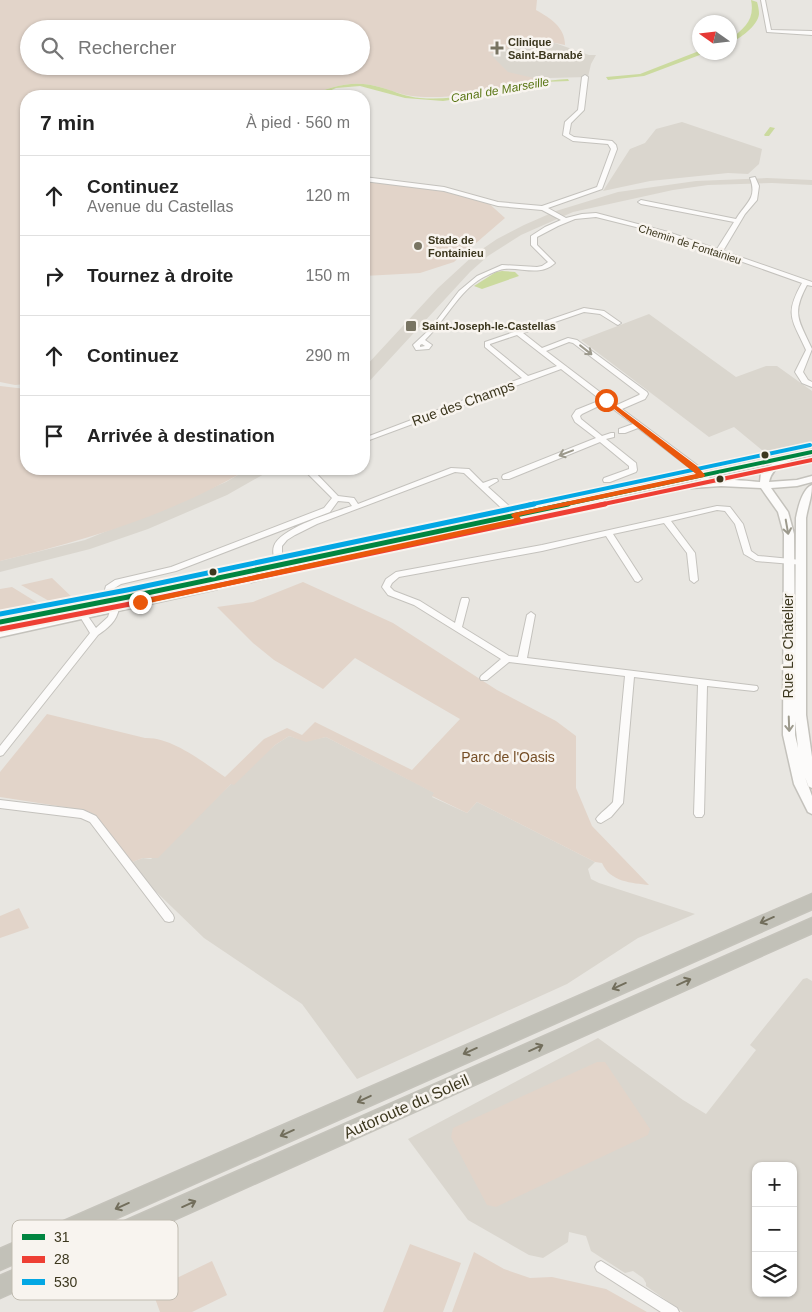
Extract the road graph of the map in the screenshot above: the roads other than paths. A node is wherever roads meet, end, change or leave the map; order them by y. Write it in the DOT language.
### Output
graph roads {
  1 [pos="763,0"];
  2 [pos="812,33"];
  3 [pos="585,78"];
  4 [pos="370,180"];
  5 [pos="754,181"];
  6 [pos="641,202"];
  7 [pos="543,208"];
  8 [pos="552,212"];
  9 [pos="566,220"];
  10 [pos="738,220"];
  11 [pos="536,234"];
  12 [pos="718,253"];
  13 [pos="808,284"];
  14 [pos="618,323"];
  15 [pos="517,332"];
  16 [pos="422,341"];
  17 [pos="542,350"];
  18 [pos="562,366"];
  19 [pos="527,379"];
  20 [pos="812,385"];
  21 [pos="606,400"];
  22 [pos="617,408"];
  23 [pos="638,425"];
  24 [pos="622,431"];
  25 [pos="611,435"];
  26 [pos="370,438"];
  27 [pos="602,439"];
  28 [pos="811,453"];
  29 [pos="782,460"];
  30 [pos="314,475"];
  31 [pos="506,477"];
  32 [pos="705,479"];
  33 [pos="812,479"];
  34 [pos="607,480"];
  35 [pos="494,481"];
  36 [pos="746,485"];
  37 [pos="764,485"];
  38 [pos="482,486"];
  39 [pos="812,488"];
  40 [pos="336,498"];
  41 [pos="773,500"];
  42 [pos="357,507"];
  43 [pos="516,518"];
  44 [pos="666,520"];
  45 [pos="608,533"];
  46 [pos="789,562"];
  47 [pos="280,563"];
  48 [pos="801,563"];
  49 [pos="638,579"];
  50 [pos="694,580"];
  51 [pos="465,600"];
  52 [pos="112,604"];
  53 [pos="83,615"];
  54 [pos="531,615"];
  55 [pos="0,622"];
  56 [pos="458,628"];
  57 [pos="0,633"];
  58 [pos="95,633"];
  59 [pos="507,659"];
  60 [pos="522,661"];
  61 [pos="630,674"];
  62 [pos="484,678"];
  63 [pos="703,682"];
  64 [pos="754,688"];
  65 [pos="0,753"];
  66 [pos="812,783"];
  67 [pos="0,804"];
  68 [pos="812,809"];
  69 [pos="699,814"];
  70 [pos="601,818"];
  71 [pos="812,901"];
  72 [pos="169,918"];
  73 [pos="812,925"];
  74 [pos="91,1220"];
  75 [pos="151,1220"];
  76 [pos="12,1255"];
  77 [pos="0,1260"];
  78 [pos="601,1267"];
  79 [pos="12,1282"];
  80 [pos="0,1287"];
  81 [pos="673,1312"];
  1 -- 2 [label="street"];
  3 -- 7 [label="street"];
  4 -- 7 [label="street"];
  5 -- 10 [label="street"];
  6 -- 10 [label="street"];
  7 -- 8 [label="street"];
  8 -- 9 [label="street"];
  9 -- 11 [label="street, Chemin de Fontainieu"];
  9 -- 12 [label="street, Chemin de Fontainieu"];
  10 -- 12 [label="street"];
  11 -- 16 [label="street"];
  12 -- 13 [label="street, Chemin de Fontainieu"];
  13 -- 20 [label="street"];
  14 -- 15 [label="street"];
  15 -- 17 [label="street"];
  15 -- 19 [label="street"];
  17 -- 18 [label="street"];
  17 -- 22 [label="street, one-way"];
  18 -- 19 [label="street, Rue des Champs"];
  18 -- 21 [label="street"];
  19 -- 26 [label="street, Rue des Champs"];
  21 -- 22 [label="street"];
  21 -- 27 [label="street"];
  22 -- 23 [label="street"];
  23 -- 24 [label="street"];
  23 -- 32 [label="street"];
  25 -- 27 [label="street"];
  27 -- 31 [label="street, one-way"];
  27 -- 34 [label="street"];
  28 -- 29 [label="main road"];
  29 -- 32 [label="main road"];
  29 -- 37 [label="main road"];
  30 -- 40 [label="street"];
  32 -- 36 [label="main road"];
  32 -- 43 [label="main road"];
  33 -- 37 [label="main road"];
  35 -- 38 [label="street"];
  36 -- 37 [label="main road"];
  36 -- 41 [label="main road"];
  37 -- 41 [label="main road, Rue Le Chatelier"];
  38 -- 42 [label="street"];
  38 -- 43 [label="street"];
  39 -- 48 [label="main road, Rue Le Chatelier"];
  40 -- 42 [label="street"];
  40 -- 52 [label="street"];
  41 -- 46 [label="main road, Rue Le Chatelier, one-way"];
  42 -- 47 [label="street"];
  43 -- 47 [label="main road"];
  43 -- 52 [label="main road"];
  44 -- 45 [label="street"];
  44 -- 46 [label="street"];
  44 -- 50 [label="street"];
  45 -- 49 [label="street"];
  45 -- 56 [label="street"];
  46 -- 48 [label="street"];
  46 -- 68 [label="main road, Rue Le Chatelier, one-way"];
  47 -- 52 [label="main road"];
  48 -- 66 [label="main road, Rue Le Chatelier"];
  51 -- 56 [label="street"];
  52 -- 53 [label="main road"];
  52 -- 55 [label="main road"];
  52 -- 58 [label="street"];
  53 -- 57 [label="main road"];
  53 -- 58 [label="street"];
  54 -- 60 [label="street"];
  56 -- 59 [label="street"];
  58 -- 65 [label="street"];
  59 -- 60 [label="street"];
  59 -- 62 [label="street"];
  60 -- 61 [label="street"];
  61 -- 63 [label="street"];
  61 -- 70 [label="street"];
  63 -- 64 [label="street"];
  63 -- 69 [label="street"];
  67 -- 72 [label="street"];
  71 -- 74 [label="highway, Autoroute du Soleil, one-way"];
  75 -- 73 [label="highway, Autoroute du Soleil, one-way"];
  76 -- 77 [label="highway, Autoroute du Soleil, one-way"];
  78 -- 81 [label="street"];
  80 -- 79 [label="highway, Autoroute du Soleil, one-way"];
}
